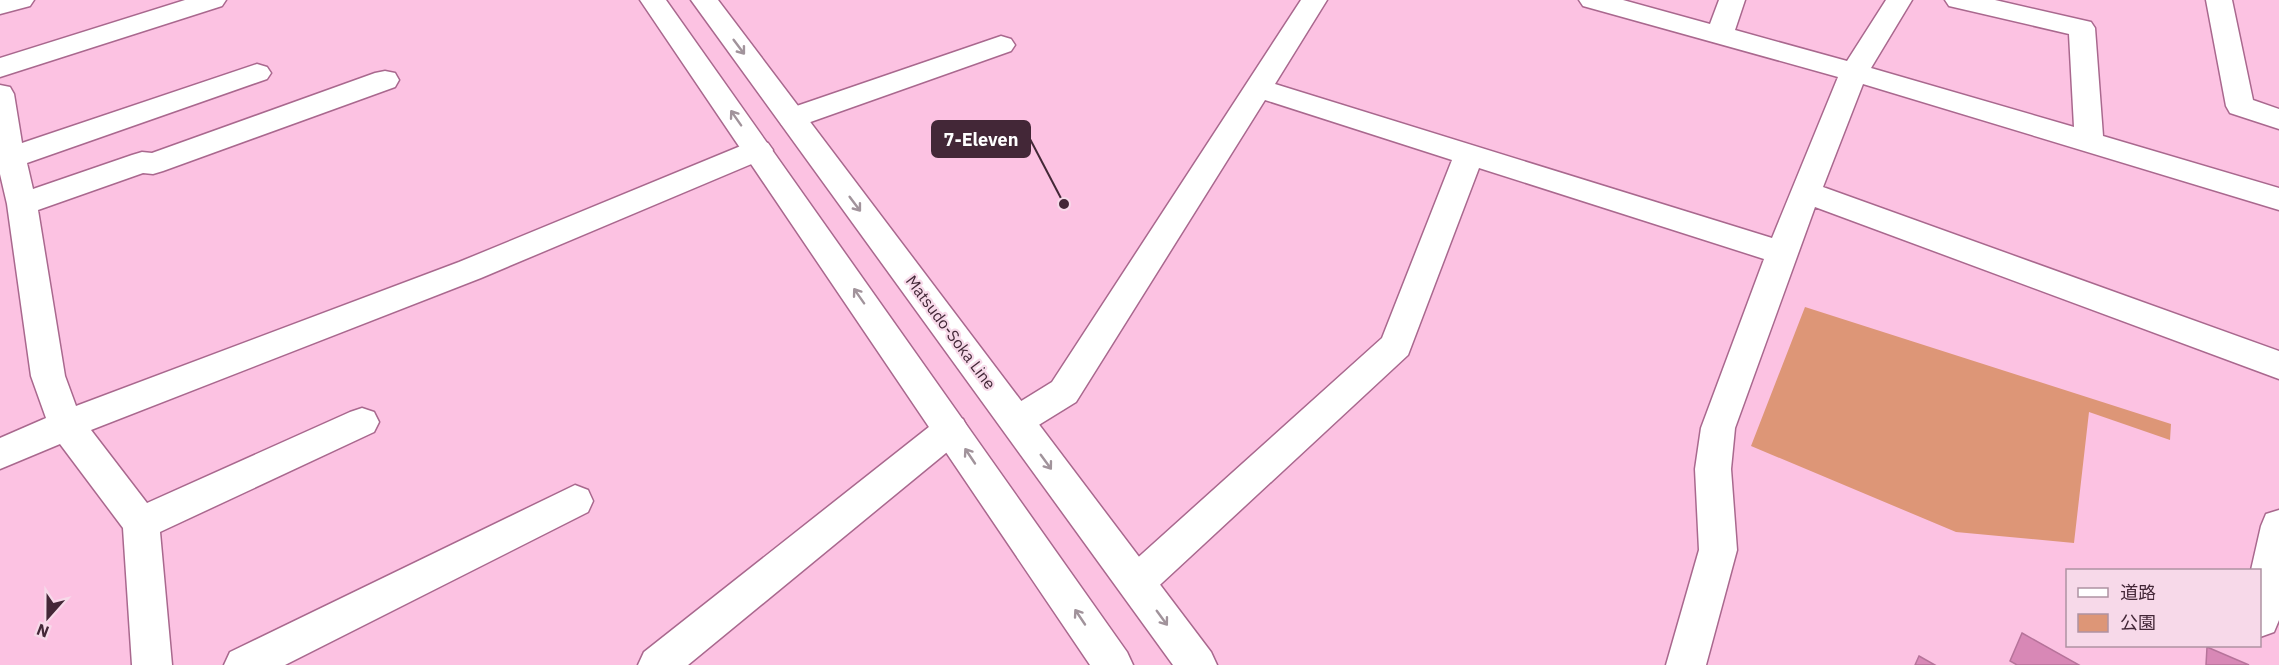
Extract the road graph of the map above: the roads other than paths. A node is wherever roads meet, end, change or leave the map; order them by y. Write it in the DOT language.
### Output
graph roads {
  1 [pos="21,0"];
  2 [pos="213,0"];
  3 [pos="653,0"];
  4 [pos="704,0"];
  5 [pos="1314,0"];
  6 [pos="1592,0"];
  7 [pos="1732,0"];
  8 [pos="1899,0"];
  9 [pos="1958,0"];
  10 [pos="2219,0"];
  11 [pos="0,6"];
  12 [pos="1720,33"];
  13 [pos="1001,45"];
  14 [pos="0,68"];
  15 [pos="1854,72"];
  16 [pos="257,73"];
  17 [pos="385,80"];
  18 [pos="1258,88"];
  19 [pos="0,94"];
  20 [pos="792,118"];
  21 [pos="2279,119"];
  22 [pos="2089,141"];
  23 [pos="6,147"];
  24 [pos="759,150"];
  25 [pos="1469,155"];
  26 [pos="1806,192"];
  27 [pos="2279,199"];
  28 [pos="15,220"];
  29 [pos="1782,253"];
  30 [pos="2279,365"];
  31 [pos="362,422"];
  32 [pos="1017,422"];
  33 [pos="66,425"];
  34 [pos="951,429"];
  35 [pos="0,454"];
  36 [pos="575,501"];
  37 [pos="141,523"];
  38 [pos="2279,526"];
  39 [pos="1136,583"];
  40 [pos="2267,614"];
  41 [pos="152,665"];
  42 [pos="244,665"];
  43 [pos="658,665"];
  44 [pos="1113,665"];
  45 [pos="1197,665"];
  46 [pos="1686,665"];
  1 -- 11 [label="street"];
  2 -- 14 [label="street"];
  24 -- 3 [label="street, one-way"];
  4 -- 20 [label="street, Matsudo-Soka Line, one-way"];
  5 -- 18 [label="street"];
  6 -- 12 [label="street"];
  7 -- 12 [label="street"];
  8 -- 15 [label="street"];
  9 -- 22 [label="street"];
  10 -- 21 [label="street"];
  12 -- 15 [label="street"];
  13 -- 20 [label="street"];
  15 -- 22 [label="street"];
  15 -- 26 [label="street"];
  16 -- 23 [label="street"];
  17 -- 28 [label="street"];
  18 -- 25 [label="street"];
  18 -- 32 [label="street"];
  19 -- 23 [label="street"];
  20 -- 32 [label="street, Matsudo-Soka Line, one-way"];
  22 -- 27 [label="street"];
  23 -- 28 [label="street"];
  24 -- 33 [label="street"];
  34 -- 24 [label="street, one-way"];
  25 -- 29 [label="street"];
  25 -- 39 [label="street"];
  26 -- 29 [label="street"];
  26 -- 30 [label="street"];
  28 -- 33 [label="street"];
  29 -- 46 [label="street"];
  31 -- 37 [label="street"];
  32 -- 39 [label="street, Matsudo-Soka Line, one-way"];
  33 -- 35 [label="street"];
  33 -- 37 [label="street"];
  34 -- 43 [label="street"];
  44 -- 34 [label="street, one-way"];
  36 -- 42 [label="street"];
  37 -- 41 [label="street"];
  38 -- 40 [label="street"];
  39 -- 45 [label="street, Matsudo-Soka Line, one-way"];
}
